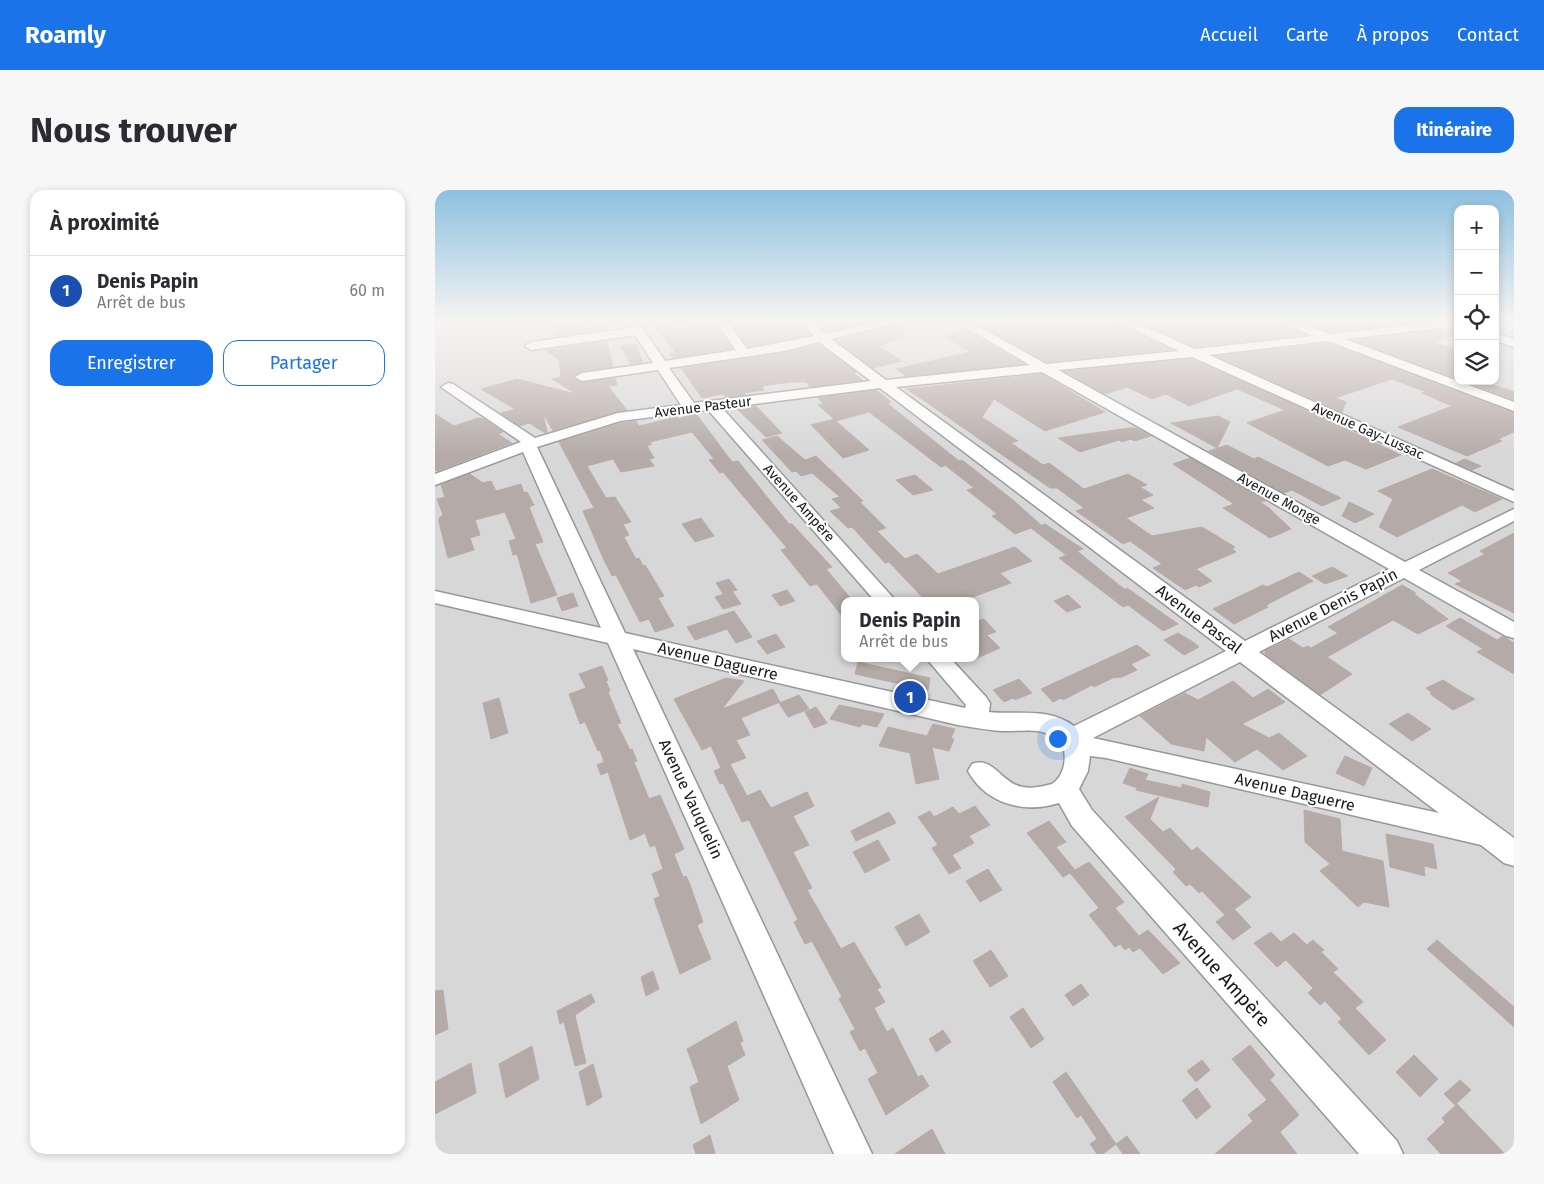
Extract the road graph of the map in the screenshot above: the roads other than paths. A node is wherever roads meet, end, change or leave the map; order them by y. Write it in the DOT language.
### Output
graph roads {
  1 [pos="655,367"];
  2 [pos="663,367"];
  3 [pos="860,367"];
  4 [pos="1054,367"];
  5 [pos="1226,367"];
  6 [pos="1407,367"];
  7 [pos="1044,368"];
  8 [pos="582,378"];
  9 [pos="883,384"];
  10 [pos="447,387"];
  11 [pos="712,406"];
  12 [pos="1514,407"];
  13 [pos="690,408"];
  14 [pos="530,444"];
  15 [pos="435,480"];
  16 [pos="1514,497"];
  17 [pos="1514,514"];
  18 [pos="1404,569"];
  19 [pos="435,597"];
  20 [pos="882,597"];
  21 [pos="1514,631"];
  22 [pos="616,638"];
  23 [pos="1242,651"];
  24 [pos="941,662"];
  25 [pos="976,718"];
  26 [pos="1074,741"];
  27 [pos="981,771"];
  28 [pos="1065,790"];
  29 [pos="1502,839"];
  30 [pos="1514,854"];
  31 [pos="853,1154"];
  32 [pos="1384,1154"];
  1 -- 8 [label="street"];
  2 -- 13 [label="street"];
  3 -- 9 [label="street, Avenue Pascal"];
  4 -- 7 [label="street, Avenue Pasteur"];
  5 -- 16 [label="street, Avenue Gay-Lussac"];
  6 -- 12 [label="street"];
  7 -- 9 [label="street, Avenue Pasteur"];
  7 -- 18 [label="street, Avenue Monge"];
  9 -- 11 [label="street, Avenue Pasteur"];
  9 -- 23 [label="street, Avenue Pascal"];
  10 -- 14 [label="street"];
  11 -- 13 [label="street, Avenue Pasteur"];
  11 -- 20 [label="street, Avenue Ampère"];
  13 -- 14 [label="street, Avenue Pasteur"];
  14 -- 15 [label="street, Avenue Pasteur"];
  14 -- 22 [label="street, Avenue Vauquelin"];
  17 -- 18 [label="street, Avenue Denis Papin"];
  18 -- 21 [label="street, Avenue Monge"];
  18 -- 23 [label="street, Avenue Denis Papin"];
  19 -- 22 [label="street, Avenue Daguerre"];
  22 -- 25 [label="street, Avenue Daguerre"];
  22 -- 31 [label="street, Avenue Vauquelin"];
  23 -- 26 [label="street, Avenue Denis Papin"];
  23 -- 29 [label="street, Avenue Pascal"];
  24 -- 25 [label="street"];
  25 -- 26 [label="street, Avenue Daguerre"];
  26 -- 28 [label="street"];
  26 -- 29 [label="street, Avenue Daguerre"];
  27 -- 28 [label="street"];
  28 -- 32 [label="street, Avenue Ampère"];
  29 -- 30 [label="street, Avenue Pascal"];
}
